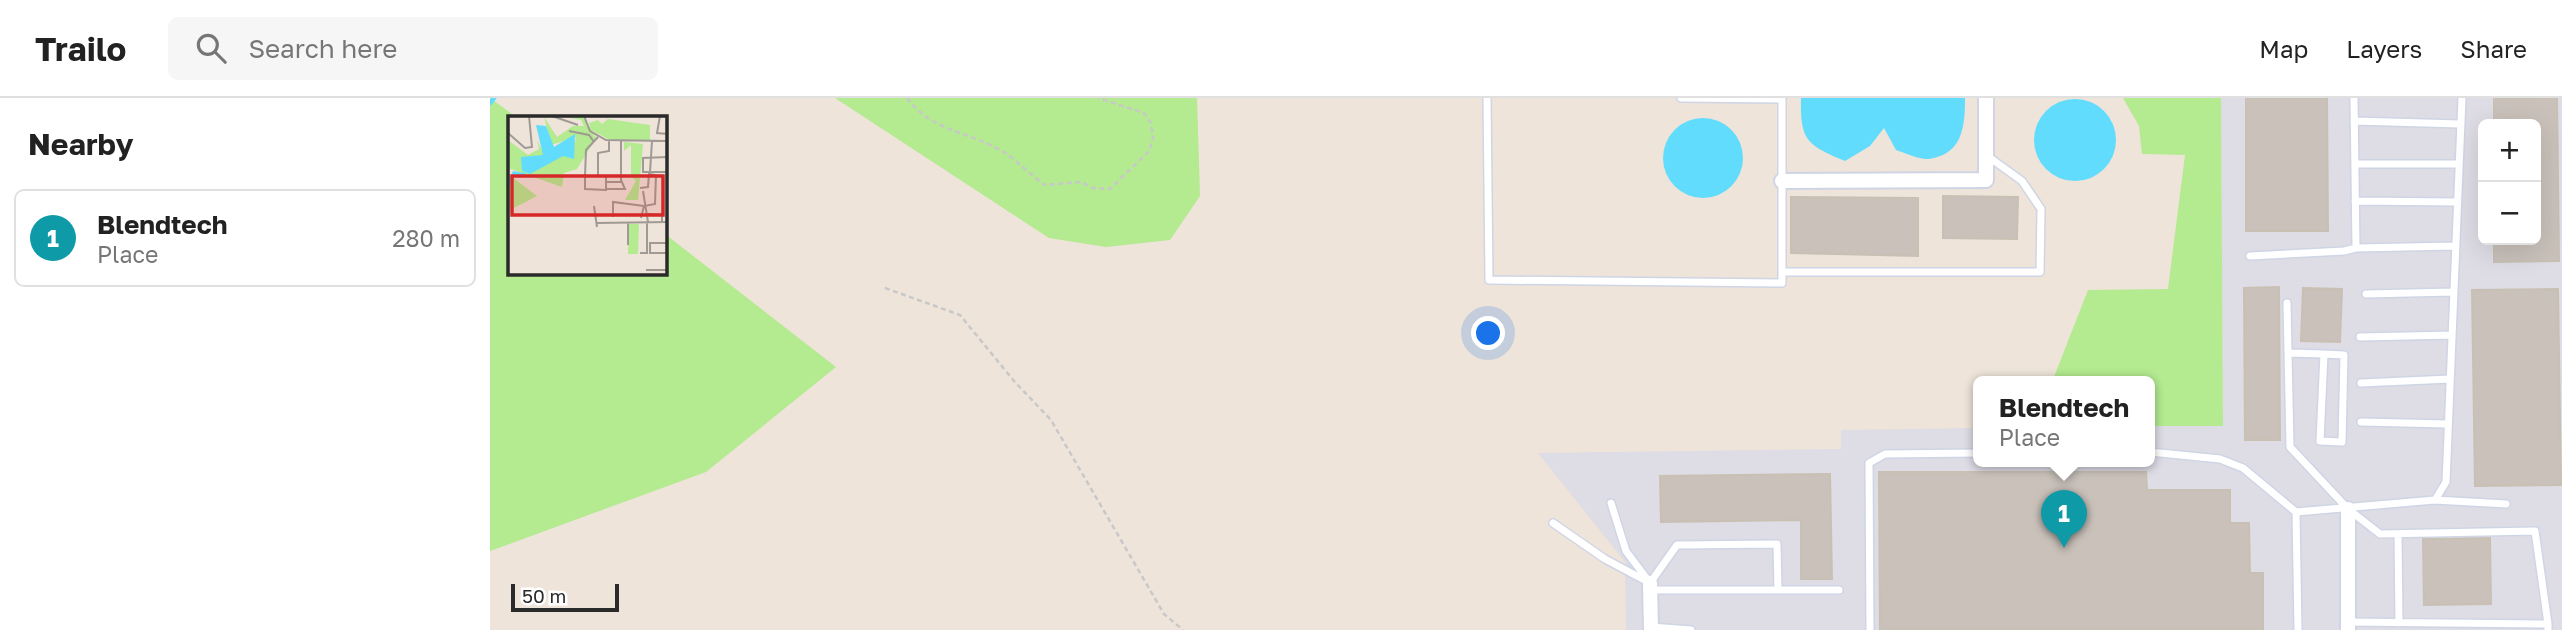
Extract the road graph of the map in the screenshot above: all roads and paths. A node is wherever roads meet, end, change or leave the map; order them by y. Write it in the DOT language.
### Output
graph roads {
  1 [pos="907,98"];
  2 [pos="1098,98"];
  3 [pos="1487,98"];
  4 [pos="1681,98"];
  5 [pos="1986,98"];
  6 [pos="2354,98"];
  7 [pos="2462,98"];
  8 [pos="2354,121"];
  9 [pos="2460,124"];
  10 [pos="1986,155"];
  11 [pos="2355,164"];
  12 [pos="2459,164"];
  13 [pos="1782,181"];
  14 [pos="2356,201"];
  15 [pos="2457,202"];
  16 [pos="2455,246"];
  17 [pos="2356,248"];
  18 [pos="2250,256"];
  19 [pos="1782,272"];
  20 [pos="886,288"];
  21 [pos="2454,292"];
  22 [pos="2366,294"];
  23 [pos="2287,303"];
  24 [pos="2452,335"];
  25 [pos="2360,337"];
  26 [pos="2288,353"];
  27 [pos="2324,354"];
  28 [pos="2450,379"];
  29 [pos="2361,383"];
  30 [pos="2361,422"];
  31 [pos="2448,424"];
  32 [pos="2155,452"];
  33 [pos="1973,453"];
  34 [pos="2435,500"];
  35 [pos="1611,503"];
  36 [pos="2506,504"];
  37 [pos="2348,509"];
  38 [pos="2296,512"];
  39 [pos="1553,523"];
  40 [pos="2398,534"];
  41 [pos="1650,586"];
  42 [pos="1779,590"];
  43 [pos="1839,590"];
  44 [pos="2399,622"];
  45 [pos="2348,626"];
  46 [pos="2548,627"];
  47 [pos="1651,629"];
  48 [pos="1182,630"];
  49 [pos="1691,630"];
  50 [pos="1870,630"];
  51 [pos="2298,630"];
  1 -- 2 [label="path"];
  3 -- 19 [label="lane"];
  4 -- 13 [label="lane"];
  5 -- 10 [label="street"];
  6 -- 8 [label="lane"];
  7 -- 9 [label="lane"];
  8 -- 9 [label="lane"];
  8 -- 11 [label="lane"];
  9 -- 12 [label="lane"];
  10 -- 13 [label="street"];
  10 -- 19 [label="lane"];
  11 -- 12 [label="lane"];
  11 -- 14 [label="lane"];
  12 -- 15 [label="lane"];
  13 -- 19 [label="lane"];
  14 -- 15 [label="lane"];
  14 -- 17 [label="lane"];
  15 -- 16 [label="lane"];
  16 -- 17 [label="lane"];
  16 -- 21 [label="lane"];
  17 -- 18 [label="lane"];
  20 -- 48 [label="path"];
  21 -- 22 [label="lane"];
  21 -- 24 [label="lane"];
  23 -- 26 [label="lane"];
  24 -- 25 [label="lane"];
  24 -- 28 [label="lane"];
  26 -- 27 [label="lane"];
  26 -- 37 [label="lane"];
  27 -- 27 [label="lane"];
  28 -- 29 [label="lane"];
  28 -- 31 [label="lane"];
  30 -- 31 [label="lane"];
  31 -- 34 [label="lane"];
  32 -- 38 [label="lane"];
  33 -- 50 [label="lane"];
  34 -- 36 [label="lane"];
  34 -- 37 [label="lane"];
  35 -- 41 [label="lane"];
  37 -- 38 [label="lane"];
  37 -- 40 [label="lane"];
  37 -- 45 [label="street"];
  38 -- 51 [label="lane"];
  39 -- 41 [label="lane"];
  40 -- 44 [label="lane"];
  40 -- 46 [label="lane"];
  41 -- 42 [label="lane"];
  41 -- 42 [label="lane"];
  41 -- 47 [label="street"];
  42 -- 43 [label="lane"];
  44 -- 45 [label="lane"];
  44 -- 46 [label="lane"];
  47 -- 49 [label="lane"];
}
